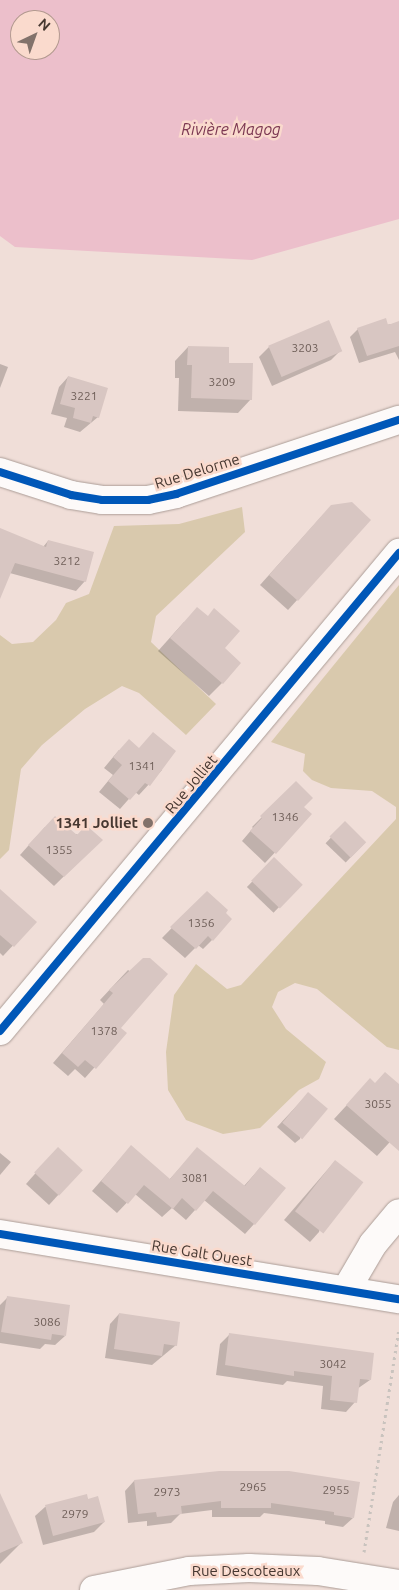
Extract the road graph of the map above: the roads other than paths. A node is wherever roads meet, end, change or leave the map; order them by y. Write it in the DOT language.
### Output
graph roads {
  1 [pos="399,420"];
  2 [pos="0,472"];
  3 [pos="399,553"];
  4 [pos="0,1031"];
  5 [pos="399,1213"];
  6 [pos="0,1234"];
  7 [pos="346,1290"];
  8 [pos="399,1299"];
  9 [pos="399,1584"];
  10 [pos="94,1590"];
  1 -- 2 [label="street, Rue Delorme"];
  3 -- 4 [label="street, Rue Jolliet"];
  5 -- 7 [label="street"];
  6 -- 7 [label="street, Rue Galt Ouest"];
  7 -- 8 [label="street, Rue Galt Ouest"];
  9 -- 10 [label="street, Rue Descoteaux"];
}
